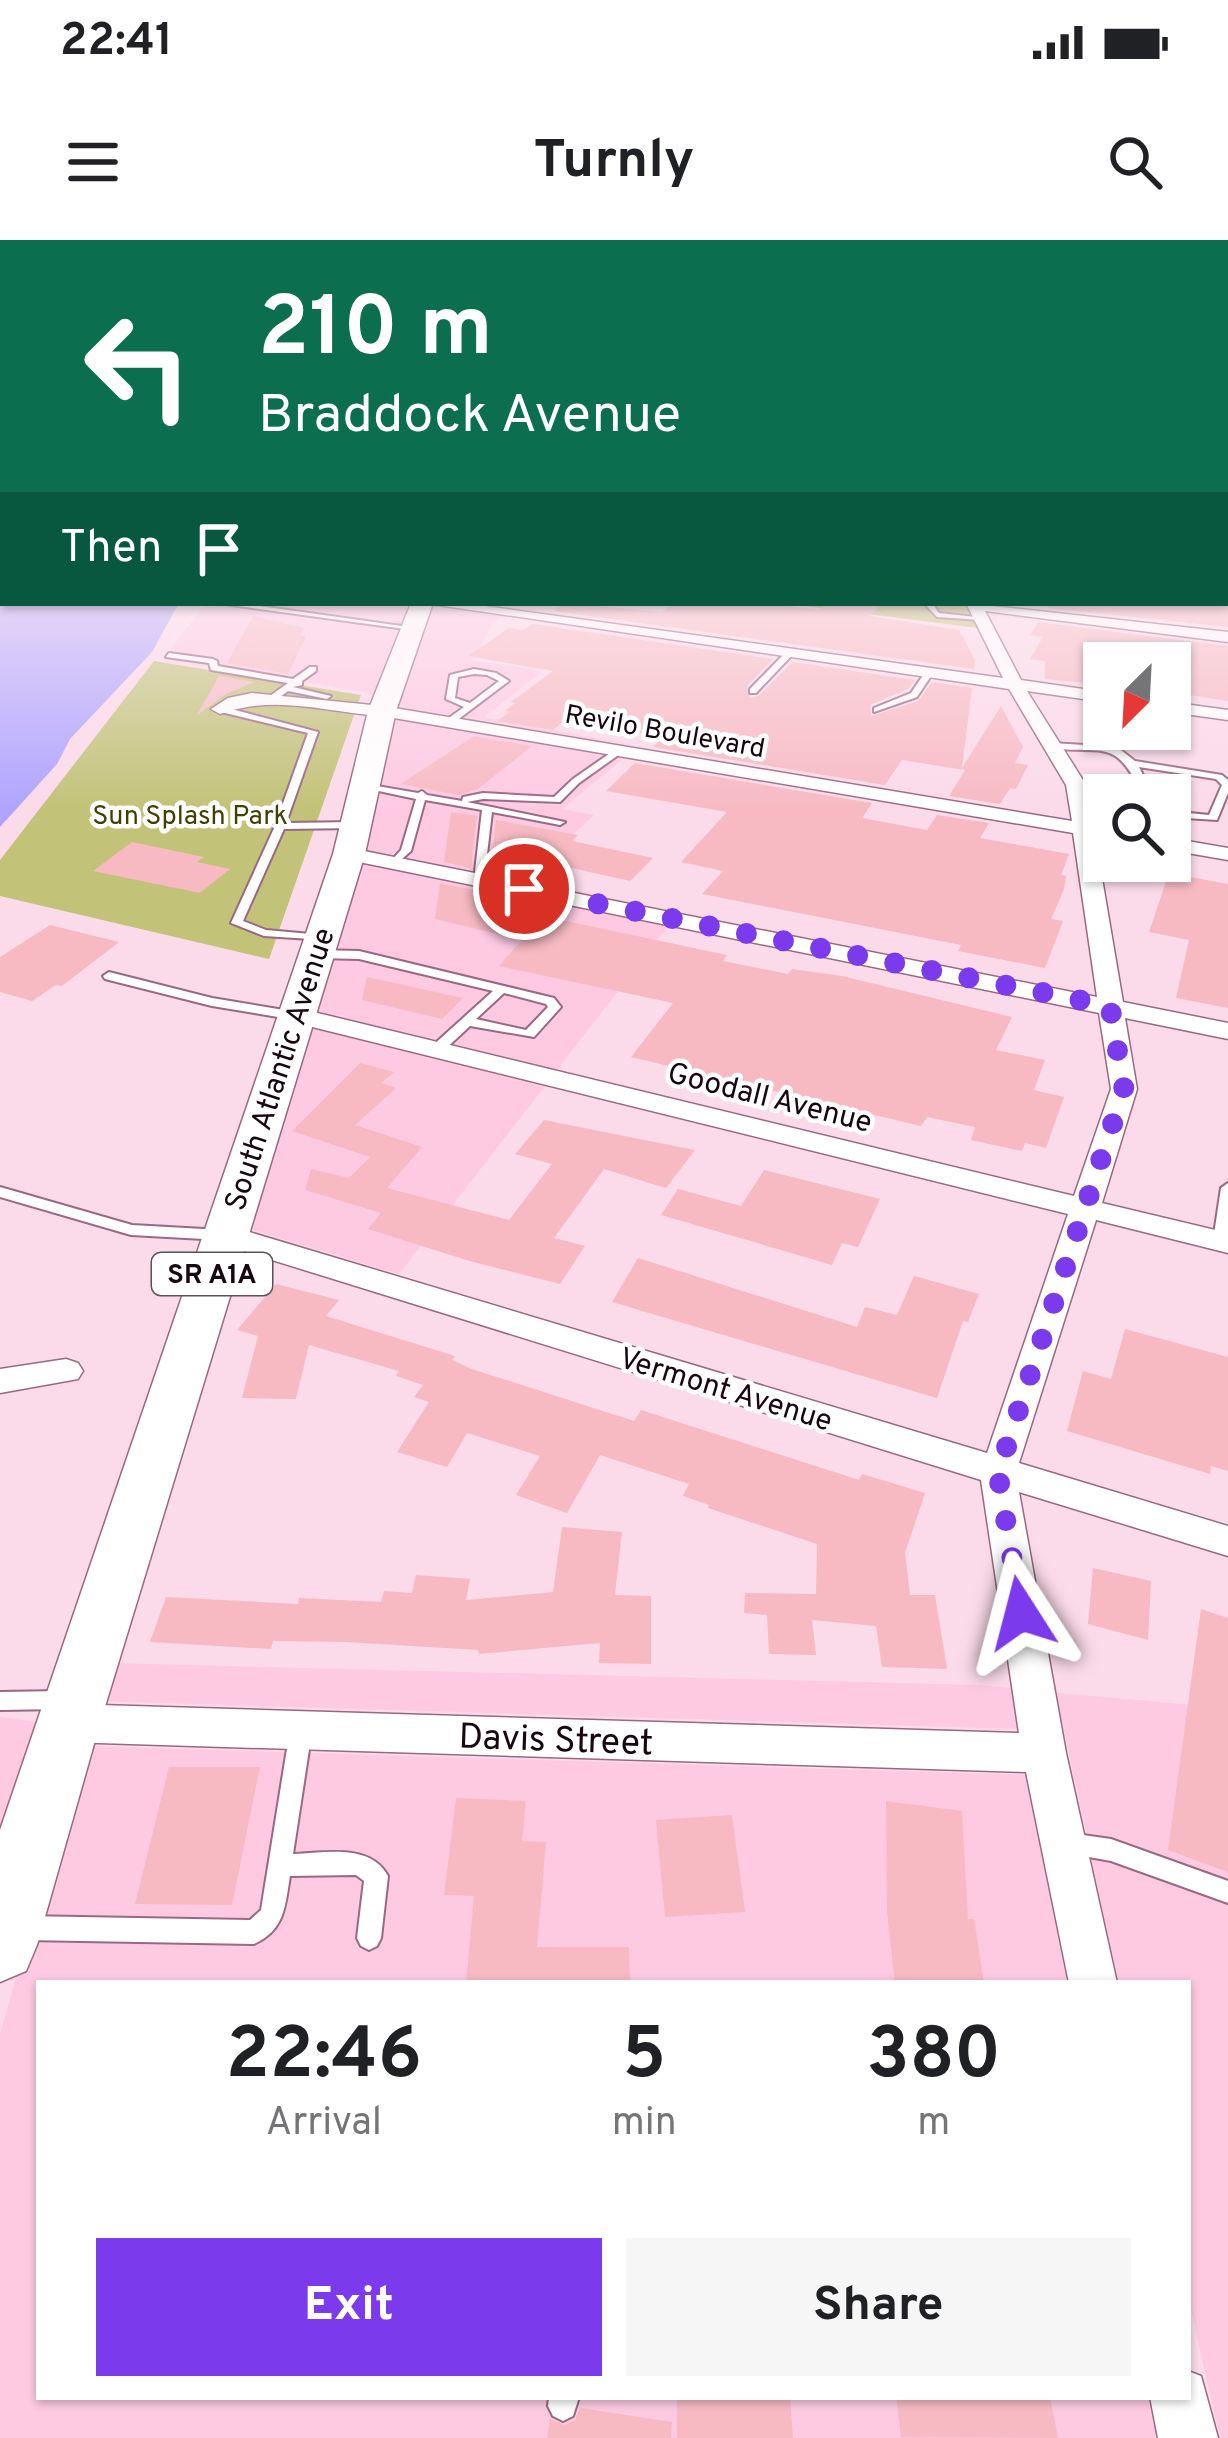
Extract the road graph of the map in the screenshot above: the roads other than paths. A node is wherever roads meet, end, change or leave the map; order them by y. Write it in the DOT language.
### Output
graph roads {
  1 [pos="310,607"];
  2 [pos="931,607"];
  3 [pos="976,609"];
  4 [pos="422,611"];
  5 [pos="1228,637"];
  6 [pos="790,653"];
  7 [pos="169,655"];
  8 [pos="313,669"];
  9 [pos="929,673"];
  10 [pos="299,682"];
  11 [pos="1015,685"];
  12 [pos="753,692"];
  13 [pos="281,693"];
  14 [pos="1083,694"];
  15 [pos="327,696"];
  16 [pos="471,706"];
  17 [pos="1191,709"];
  18 [pos="220,710"];
  19 [pos="877,710"];
  20 [pos="382,711"];
  21 [pos="1228,715"];
  22 [pos="449,722"];
  23 [pos="1052,746"];
  24 [pos="619,751"];
  25 [pos="1132,764"];
  26 [pos="1137,774"];
  27 [pos="422,794"];
  28 [pos="463,800"];
  29 [pos="1083,803"];
  30 [pos="487,808"];
  31 [pos="1191,816"];
  32 [pos="560,822"];
  33 [pos="280,826"];
  34 [pos="1083,829"];
  35 [pos="366,832"];
  36 [pos="1191,848"];
  37 [pos="1228,854"];
  38 [pos="479,880"];
  39 [pos="1099,882"];
  40 [pos="319,946"];
  41 [pos="110,976"];
  42 [pos="502,988"];
  43 [pos="1110,1006"];
  44 [pos="297,1016"];
  45 [pos="470,1022"];
  46 [pos="1228,1030"];
  47 [pos="436,1050"];
  48 [pos="1228,1188"];
  49 [pos="0,1192"];
  50 [pos="1088,1209"];
  51 [pos="225,1235"];
  52 [pos="1224,1242"];
  53 [pos="66,1371"];
  54 [pos="0,1381"];
  55 [pos="998,1473"];
  56 [pos="1228,1540"];
  57 [pos="0,1702"];
  58 [pos="71,1711"];
  59 [pos="301,1730"];
  60 [pos="1044,1753"];
  61 [pos="1063,1844"];
  62 [pos="280,1865"];
  63 [pos="1228,1892"];
  64 [pos="3,1936"];
  65 [pos="369,1938"];
  66 [pos="1092,1980"];
  67 [pos="1181,2400"];
  68 [pos="1189,2438"];
  1 -- 4 [label="lane"];
  2 -- 3 [label="lane"];
  3 -- 5 [label="street"];
  3 -- 11 [label="street"];
  4 -- 6 [label="street"];
  4 -- 20 [label="main road, South Atlantic Avenue / SR A1A"];
  6 -- 9 [label="street"];
  6 -- 12 [label="lane"];
  7 -- 10 [label="lane"];
  8 -- 10 [label="lane"];
  9 -- 11 [label="street"];
  9 -- 19 [label="lane"];
  10 -- 13 [label="lane"];
  11 -- 14 [label="street"];
  11 -- 23 [label="street"];
  13 -- 15 [label="lane"];
  13 -- 18 [label="street, Revilo Boulevard"];
  13 -- 20 [label="street, Revilo Boulevard"];
  16 -- 16 [label="lane"];
  16 -- 22 [label="lane"];
  17 -- 21 [label="street"];
  18 -- 33 [label="lane"];
  20 -- 22 [label="street, Revilo Boulevard"];
  20 -- 35 [label="main road, South Atlantic Avenue / SR A1A"];
  22 -- 24 [label="street, Revilo Boulevard"];
  23 -- 25 [label="lane"];
  23 -- 29 [label="street"];
  24 -- 28 [label="lane"];
  24 -- 34 [label="street, Revilo Boulevard"];
  25 -- 26 [label="lane"];
  25 -- 31 [label="lane"];
  27 -- 28 [label="lane"];
  27 -- 35 [label="lane"];
  27 -- 35 [label="lane"];
  28 -- 30 [label="lane"];
  30 -- 32 [label="lane"];
  30 -- 38 [label="lane"];
  33 -- 35 [label="lane"];
  33 -- 40 [label="lane"];
  35 -- 38 [label="street"];
  35 -- 40 [label="main road, South Atlantic Avenue / SR A1A"];
  36 -- 37 [label="street"];
  38 -- 43 [label="street"];
  39 -- 43 [label="street"];
  40 -- 42 [label="lane"];
  40 -- 44 [label="main road, South Atlantic Avenue / SR A1A"];
  41 -- 44 [label="lane"];
  42 -- 45 [label="lane"];
  42 -- 45 [label="lane"];
  43 -- 46 [label="street"];
  43 -- 50 [label="street"];
  44 -- 47 [label="street, Goodall Avenue"];
  44 -- 51 [label="main road, South Atlantic Avenue / SR A1A"];
  45 -- 47 [label="lane"];
  47 -- 50 [label="street, Goodall Avenue"];
  48 -- 52 [label="lane"];
  49 -- 51 [label="lane"];
  50 -- 52 [label="street, Goodall Avenue"];
  50 -- 55 [label="street"];
  51 -- 55 [label="street, Vermont Avenue"];
  51 -- 58 [label="main road, South Atlantic Avenue / SR A1A"];
  53 -- 54 [label="street"];
  55 -- 56 [label="street, Vermont Avenue"];
  55 -- 60 [label="street"];
  57 -- 58 [label="lane"];
  58 -- 59 [label="street, Davis Street"];
  58 -- 64 [label="main road, South Atlantic Avenue / SR A1A"];
  59 -- 60 [label="street, Davis Street"];
  59 -- 62 [label="lane"];
  60 -- 61 [label="street"];
  61 -- 63 [label="lane"];
  61 -- 66 [label="street"];
  62 -- 64 [label="lane"];
  62 -- 65 [label="lane"];
  67 -- 68 [label="street"];
}
